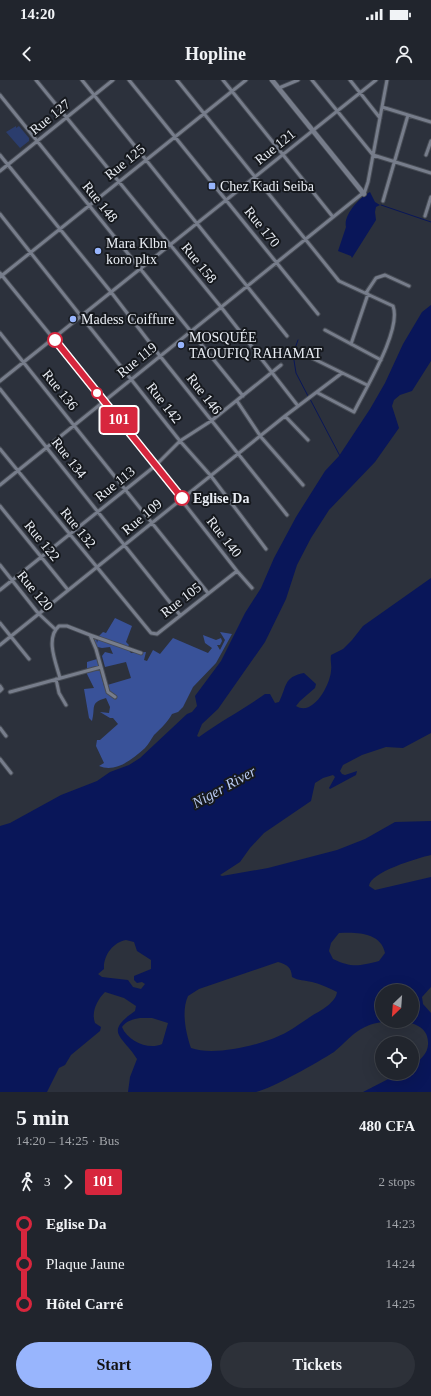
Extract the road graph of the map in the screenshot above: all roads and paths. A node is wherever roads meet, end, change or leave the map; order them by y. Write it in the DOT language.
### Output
graph roads {
  1 [pos="36,80"];
  2 [pos="82,80"];
  3 [pos="113,80"];
  4 [pos="129,80"];
  5 [pos="177,80"];
  6 [pos="223,80"];
  7 [pos="246,80"];
  8 [pos="272,80"];
  9 [pos="298,80"];
  10 [pos="312,80"];
  11 [pos="350,80"];
  12 [pos="376,80"];
  13 [pos="387,80"];
  14 [pos="279,88"];
  15 [pos="232,91"];
  16 [pos="360,93"];
  17 [pos="95,95"];
  18 [pos="0,96"];
  19 [pos="382,107"];
  20 [pos="337,111"];
  21 [pos="204,114"];
  22 [pos="408,115"];
  23 [pos="66,118"];
  24 [pos="380,118"];
  25 [pos="431,122"];
  26 [pos="313,130"];
  27 [pos="175,137"];
  28 [pos="431,140"];
  29 [pos="37,141"];
  30 [pos="283,154"];
  31 [pos="0,155"];
  32 [pos="373,155"];
  33 [pos="426,156"];
  34 [pos="146,160"];
  35 [pos="395,162"];
  36 [pos="8,165"];
  37 [pos="0,171"];
  38 [pos="431,173"];
  39 [pos="255,177"];
  40 [pos="118,182"];
  41 [pos="363,194"];
  42 [pos="431,197"];
  43 [pos="226,200"];
  44 [pos="383,201"];
  45 [pos="89,206"];
  46 [pos="0,214"];
  47 [pos="425,216"];
  48 [pos="333,217"];
  49 [pos="197,223"];
  50 [pos="59,230"];
  51 [pos="305,239"];
  52 [pos="170,245"];
  53 [pos="31,252"];
  54 [pos="276,262"];
  55 [pos="139,269"];
  56 [pos="1,275"];
  57 [pos="247,285"];
  58 [pos="409,286"];
  59 [pos="111,292"];
  60 [pos="367,294"];
  61 [pos="221,307"];
  62 [pos="318,314"];
  63 [pos="81,316"];
  64 [pos="326,330"];
  65 [pos="190,332"];
  66 [pos="0,333"];
  67 [pos="288,336"];
  68 [pos="53,338"];
  69 [pos="351,344"];
  70 [pos="160,356"];
  71 [pos="312,358"];
  72 [pos="381,360"];
  73 [pos="23,362"];
  74 [pos="281,365"];
  75 [pos="272,373"];
  76 [pos="342,373"];
  77 [pos="131,379"];
  78 [pos="0,381"];
  79 [pos="367,385"];
  80 [pos="0,390"];
  81 [pos="318,393"];
  82 [pos="243,396"];
  83 [pos="104,401"];
  84 [pos="237,401"];
  85 [pos="300,405"];
  86 [pos="354,412"];
  87 [pos="284,416"];
  88 [pos="350,417"];
  89 [pos="211,421"];
  90 [pos="74,425"];
  91 [pos="261,437"];
  92 [pos="308,440"];
  93 [pos="180,441"];
  94 [pos="47,447"];
  95 [pos="0,449"];
  96 [pos="238,454"];
  97 [pos="155,466"];
  98 [pos="18,470"];
  99 [pos="211,476"];
  100 [pos="0,485"];
  101 [pos="303,485"];
  102 [pos="125,490"];
  103 [pos="181,498"];
  104 [pos="0,506"];
  105 [pos="97,512"];
  106 [pos="287,515"];
  107 [pos="151,523"];
  108 [pos="69,534"];
  109 [pos="124,546"];
  110 [pos="266,550"];
  111 [pos="41,557"];
  112 [pos="0,565"];
  113 [pos="97,568"];
  114 [pos="236,570"];
  115 [pos="12,580"];
  116 [pos="252,588"];
  117 [pos="0,590"];
  118 [pos="68,590"];
  119 [pos="208,593"];
  120 [pos="38,613"];
  121 [pos="180,615"];
  122 [pos="139,621"];
  123 [pos="0,623"];
  124 [pos="55,629"];
  125 [pos="90,635"];
  126 [pos="10,636"];
  127 [pos="0,644"];
  128 [pos="140,653"];
  129 [pos="29,659"];
  130 [pos="101,667"];
  131 [pos="58,679"];
  132 [pos="10,692"];
  133 [pos="115,698"];
  134 [pos="66,705"];
  135 [pos="0,728"];
  136 [pos="6,736"];
  137 [pos="0,759"];
  138 [pos="11,773"];
  1 -- 23 [label="street, Rue 158"];
  2 -- 17 [label="street"];
  3 -- 17 [label="street, Rue 127"];
  4 -- 27 [label="street, Rue 170"];
  5 -- 21 [label="street"];
  6 -- 15 [label="street"];
  7 -- 15 [label="street, Rue 125"];
  8 -- 14 [label="street"];
  9 -- 14 [label="street"];
  10 -- 20 [label="street"];
  11 -- 16 [label="street"];
  12 -- 16 [label="street, Rue 121"];
  13 -- 19 [label="street"];
  14 -- 26 [label="street"];
  15 -- 21 [label="street, Rue 125"];
  15 -- 30 [label="street"];
  16 -- 20 [label="street, Rue 121"];
  16 -- 24 [label="street"];
  17 -- 23 [label="street, Rue 127"];
  17 -- 34 [label="street"];
  18 -- 29 [label="street, Rue 148"];
  19 -- 22 [label="street"];
  19 -- 24 [label="street"];
  20 -- 26 [label="street, Rue 121"];
  20 -- 32 [label="street"];
  21 -- 27 [label="street, Rue 125"];
  21 -- 39 [label="street"];
  22 -- 25 [label="street"];
  22 -- 35 [label="street"];
  23 -- 29 [label="street, Rue 127"];
  23 -- 40 [label="street, Rue 158"];
  24 -- 32 [label="street"];
  26 -- 30 [label="street, Rue 121"];
  26 -- 41 [label="street"];
  27 -- 34 [label="street, Rue 125"];
  27 -- 43 [label="street, Rue 170"];
  28 -- 33 [label="street"];
  29 -- 36 [label="street, Rue 127"];
  29 -- 45 [label="street, Rue 148"];
  30 -- 39 [label="street, Rue 121"];
  30 -- 48 [label="street"];
  31 -- 36 [label="street, Rue 146"];
  32 -- 35 [label="street"];
  32 -- 41 [label="street"];
  34 -- 40 [label="street, Rue 125"];
  34 -- 49 [label="street"];
  35 -- 38 [label="street"];
  35 -- 44 [label="street"];
  36 -- 37 [label="street, Rue 127"];
  36 -- 50 [label="street, Rue 146"];
  39 -- 43 [label="street, Rue 121"];
  39 -- 51 [label="street"];
  40 -- 45 [label="street, Rue 125"];
  40 -- 52 [label="street, Rue 158"];
  41 -- 48 [label="street, Rue 119"];
  42 -- 47 [label="street"];
  43 -- 49 [label="street, Rue 121"];
  43 -- 54 [label="street, Rue 170"];
  45 -- 50 [label="street, Rue 125"];
  45 -- 55 [label="street, Rue 148"];
  46 -- 53 [label="street, Rue 142"];
  48 -- 51 [label="street, Rue 119"];
  49 -- 52 [label="street, Rue 121"];
  49 -- 57 [label="street"];
  50 -- 53 [label="street, Rue 125"];
  50 -- 59 [label="street, Rue 146"];
  51 -- 54 [label="street, Rue 119"];
  51 -- 60 [label="street"];
  52 -- 55 [label="street, Rue 121"];
  52 -- 61 [label="street, Rue 158"];
  53 -- 56 [label="street, Rue 125"];
  53 -- 63 [label="street, Rue 142"];
  54 -- 57 [label="street, Rue 119"];
  54 -- 62 [label="street, Rue 170"];
  55 -- 59 [label="street, Rue 121"];
  55 -- 65 [label="street, Rue 148"];
  56 -- 68 [label="street, Rue 140"];
  57 -- 61 [label="street, Rue 119"];
  57 -- 67 [label="street"];
  58 -- 60 [label="street"];
  59 -- 63 [label="street, Rue 121"];
  59 -- 70 [label="street, Rue 146"];
  60 -- 69 [label="street"];
  60 -- 72 [label="street"];
  61 -- 65 [label="street, Rue 119"];
  61 -- 75 [label="street, Rue 158"];
  63 -- 68 [label="street, Rue 121"];
  63 -- 77 [label="street, Rue 142"];
  64 -- 69 [label="street"];
  65 -- 70 [label="street, Rue 119"];
  65 -- 82 [label="street, Rue 148"];
  66 -- 73 [label="street, Rue 136"];
  68 -- 73 [label="street, Rue 121"];
  68 -- 83 [label="street, Rue 140"];
  69 -- 72 [label="street"];
  70 -- 77 [label="street, Rue 119"];
  70 -- 89 [label="street, Rue 146"];
  71 -- 76 [label="street"];
  72 -- 79 [label="street"];
  73 -- 78 [label="street, Rue 121"];
  73 -- 90 [label="street, Rue 136"];
  74 -- 75 [label="street, Rue 113"];
  75 -- 82 [label="street, Rue 113"];
  75 -- 85 [label="street, Rue 158"];
  76 -- 79 [label="street"];
  76 -- 81 [label="street, Rue 109"];
  77 -- 83 [label="street, Rue 119"];
  77 -- 93 [label="street, Rue 142"];
  79 -- 86 [label="street"];
  80 -- 94 [label="street, Rue 134"];
  81 -- 85 [label="street, Rue 109"];
  81 -- 86 [label="street"];
  82 -- 84 [label="street, Rue 113"];
  83 -- 90 [label="street, Rue 119"];
  83 -- 97 [label="street, Rue 140"];
  84 -- 89 [label="street, Rue 113"];
  84 -- 91 [label="street"];
  85 -- 87 [label="street, Rue 109"];
  86 -- 88 [label="street"];
  87 -- 91 [label="street, Rue 109"];
  87 -- 92 [label="street"];
  89 -- 93 [label="street, Rue 113"];
  89 -- 96 [label="street, Rue 146"];
  90 -- 94 [label="street, Rue 119"];
  90 -- 102 [label="street, Rue 136"];
  91 -- 96 [label="street, Rue 109"];
  91 -- 101 [label="street"];
  93 -- 97 [label="street, Rue 113"];
  93 -- 99 [label="street, Rue 142"];
  94 -- 98 [label="street, Rue 119"];
  94 -- 105 [label="street, Rue 134"];
  95 -- 98 [label="street, Rue 132"];
  96 -- 99 [label="street, Rue 109"];
  96 -- 106 [label="street, Rue 146"];
  97 -- 102 [label="street, Rue 113"];
  97 -- 103 [label="street, Rue 140"];
  98 -- 100 [label="street, Rue 119"];
  98 -- 108 [label="street, Rue 132"];
  99 -- 103 [label="street, Rue 109"];
  99 -- 110 [label="street, Rue 142"];
  102 -- 105 [label="street, Rue 113"];
  102 -- 107 [label="street, Rue 136"];
  103 -- 107 [label="street, Rue 109"];
  103 -- 114 [label="street, Rue 140"];
  104 -- 111 [label="street, Rue 122"];
  105 -- 108 [label="street, Rue 113"];
  105 -- 109 [label="street, Rue 134"];
  107 -- 109 [label="street, Rue 109"];
  107 -- 119 [label="street, Rue 136"];
  108 -- 111 [label="street, Rue 113"];
  108 -- 113 [label="street, Rue 132"];
  109 -- 113 [label="street, Rue 109"];
  109 -- 121 [label="street, Rue 134"];
  111 -- 115 [label="street, Rue 113"];
  111 -- 118 [label="street, Rue 122"];
  112 -- 115 [label="street, Rue 120"];
  113 -- 118 [label="street, Rue 109"];
  113 -- 122 [label="street, Rue 132"];
  114 -- 116 [label="street, Rue 140"];
  114 -- 119 [label="street, Rue 105"];
  115 -- 117 [label="street, Rue 113"];
  115 -- 120 [label="street, Rue 120"];
  118 -- 120 [label="street, Rue 109"];
  119 -- 121 [label="street, Rue 105"];
  120 -- 124 [label="street, Rue 120"];
  120 -- 126 [label="street, Rue 109"];
  121 -- 122 [label="street, Rue 105"];
  123 -- 126 [label="street"];
  124 -- 125 [label="street"];
  124 -- 131 [label="street"];
  125 -- 128 [label="street"];
  125 -- 130 [label="street"];
  126 -- 127 [label="street, Rue 109"];
  126 -- 129 [label="street"];
  130 -- 131 [label="street"];
  130 -- 133 [label="street"];
  131 -- 132 [label="street"];
  131 -- 134 [label="street"];
  135 -- 136 [label="street"];
  137 -- 138 [label="street"];
}
